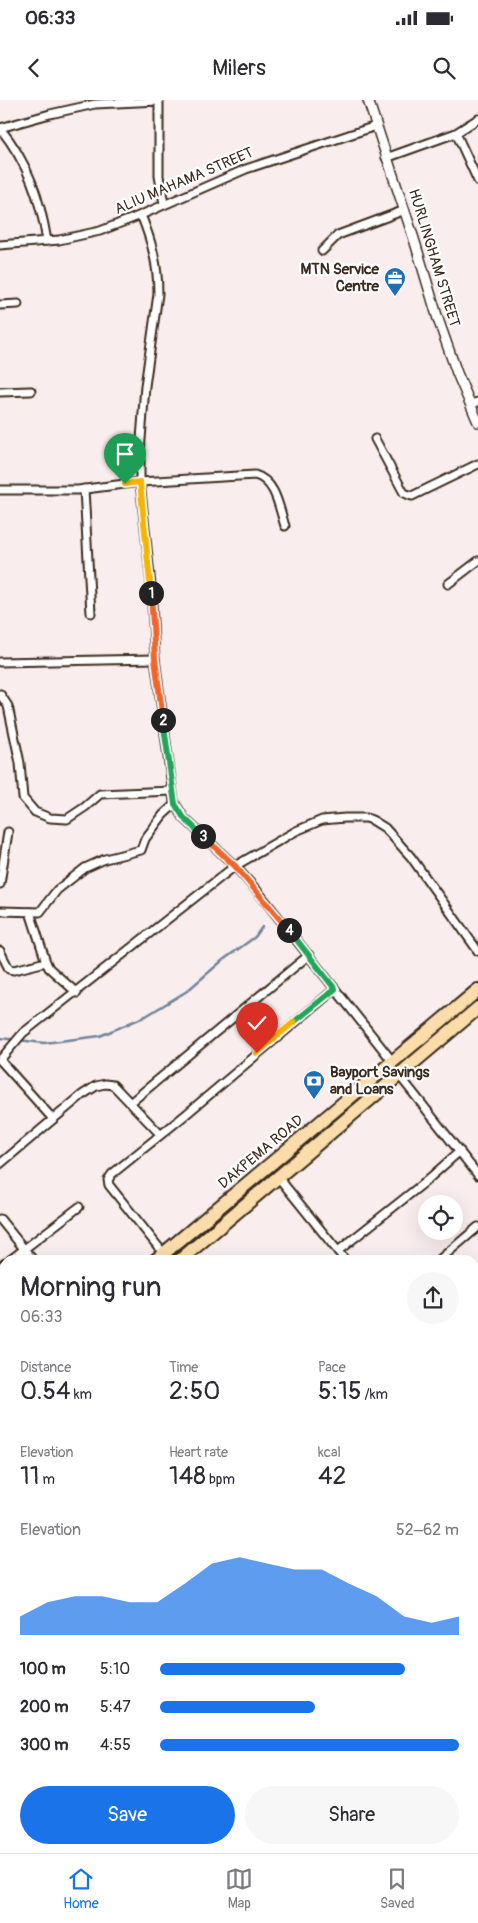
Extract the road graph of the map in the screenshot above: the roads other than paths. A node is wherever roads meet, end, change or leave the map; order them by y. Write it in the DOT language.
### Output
graph roads {
  1 [pos="159,100"];
  2 [pos="368,100"];
  3 [pos="478,119"];
  4 [pos="376,126"];
  5 [pos="0,128"];
  6 [pos="456,133"];
  7 [pos="386,158"];
  8 [pos="478,181"];
  9 [pos="164,204"];
  10 [pos="405,210"];
  11 [pos="141,215"];
  12 [pos="47,241"];
  13 [pos="0,245"];
  14 [pos="322,251"];
  15 [pos="18,304"];
  16 [pos="0,305"];
  17 [pos="31,391"];
  18 [pos="0,392"];
  19 [pos="474,403"];
  20 [pos="478,422"];
  21 [pos="375,439"];
  22 [pos="478,464"];
  23 [pos="140,482"];
  24 [pos="0,490"];
  25 [pos="84,490"];
  26 [pos="286,526"];
  27 [pos="478,561"];
  28 [pos="448,584"];
  29 [pos="91,613"];
  30 [pos="155,659"];
  31 [pos="0,662"];
  32 [pos="0,694"];
  33 [pos="172,791"];
  34 [pos="175,804"];
  35 [pos="8,832"];
  36 [pos="235,866"];
  37 [pos="0,884"];
  38 [pos="0,911"];
  39 [pos="30,912"];
  40 [pos="0,951"];
  41 [pos="478,951"];
  42 [pos="309,955"];
  43 [pos="46,962"];
  44 [pos="335,989"];
  45 [pos="478,990"];
  46 [pos="77,993"];
  47 [pos="478,1008"];
  48 [pos="0,1060"];
  49 [pos="393,1062"];
  50 [pos="399,1075"];
  51 [pos="130,1102"];
  52 [pos="53,1120"];
  53 [pos="160,1134"];
  54 [pos="460,1151"];
  55 [pos="0,1164"];
  56 [pos="478,1175"];
  57 [pos="278,1177"];
  58 [pos="79,1207"];
  59 [pos="0,1219"];
  60 [pos="478,1227"];
  61 [pos="25,1250"];
  62 [pos="338,1251"];
  63 [pos="18,1255"];
  64 [pos="29,1255"];
  65 [pos="159,1255"];
  66 [pos="162,1255"];
  67 [pos="186,1255"];
  68 [pos="341,1255"];
  69 [pos="445,1255"];
  1 -- 5 [label="street"];
  1 -- 9 [label="street"];
  2 -- 4 [label="street, HURLINGHAM STREET"];
  3 -- 6 [label="street"];
  4 -- 7 [label="street, HURLINGHAM STREET"];
  4 -- 9 [label="street, ALIU MAHAMA STREET"];
  5 -- 12 [label="street"];
  6 -- 7 [label="street"];
  6 -- 8 [label="street"];
  7 -- 10 [label="street, HURLINGHAM STREET"];
  9 -- 11 [label="street, ALIU MAHAMA STREET"];
  10 -- 14 [label="street"];
  10 -- 19 [label="street, HURLINGHAM STREET"];
  11 -- 12 [label="street, ALIU MAHAMA STREET"];
  11 -- 23 [label="street"];
  12 -- 13 [label="street, ALIU MAHAMA STREET"];
  15 -- 16 [label="street"];
  17 -- 18 [label="street"];
  19 -- 20 [label="street, HURLINGHAM STREET"];
  21 -- 22 [label="street"];
  23 -- 25 [label="street"];
  23 -- 26 [label="street"];
  23 -- 30 [label="street"];
  24 -- 25 [label="street"];
  25 -- 29 [label="street"];
  27 -- 28 [label="street"];
  30 -- 31 [label="street"];
  30 -- 33 [label="street"];
  32 -- 33 [label="street"];
  33 -- 34 [label="street"];
  34 -- 36 [label="street"];
  34 -- 39 [label="street"];
  35 -- 37 [label="street"];
  36 -- 41 [label="street"];
  36 -- 42 [label="street"];
  36 -- 46 [label="street"];
  38 -- 39 [label="street"];
  39 -- 43 [label="street"];
  40 -- 43 [label="street"];
  42 -- 44 [label="street"];
  42 -- 51 [label="street"];
  43 -- 46 [label="street"];
  44 -- 49 [label="street"];
  44 -- 53 [label="street"];
  45 -- 49 [label="highway, DAKPEMA ROAD"];
  46 -- 48 [label="street"];
  47 -- 50 [label="highway, DAKPEMA ROAD"];
  48 -- 52 [label="street"];
  49 -- 66 [label="highway, DAKPEMA ROAD"];
  50 -- 54 [label="street"];
  50 -- 57 [label="highway, DAKPEMA ROAD"];
  51 -- 52 [label="street"];
  51 -- 53 [label="street"];
  52 -- 55 [label="street"];
  53 -- 65 [label="street"];
  54 -- 56 [label="street"];
  54 -- 62 [label="street"];
  57 -- 62 [label="street"];
  57 -- 67 [label="highway, DAKPEMA ROAD"];
  58 -- 61 [label="street"];
  59 -- 61 [label="street"];
  60 -- 69 [label="street"];
  61 -- 63 [label="street"];
  61 -- 64 [label="street"];
  62 -- 68 [label="street"];
}
